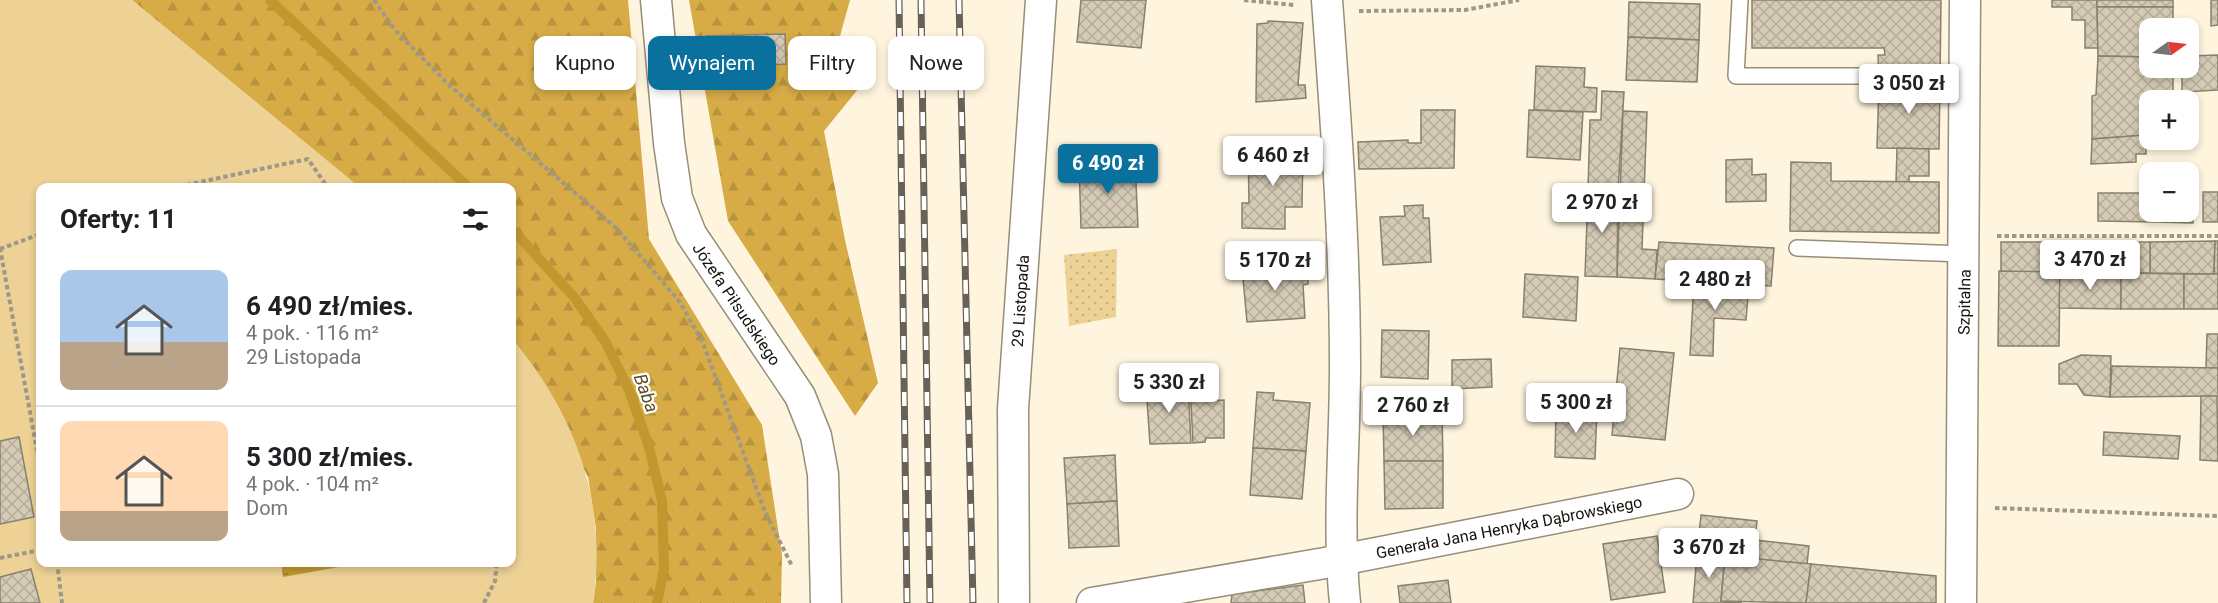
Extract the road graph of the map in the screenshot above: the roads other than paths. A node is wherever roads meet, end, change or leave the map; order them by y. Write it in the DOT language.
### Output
graph roads {
  1 [pos="656,0"];
  2 [pos="1041,0"];
  3 [pos="1740,0"];
  4 [pos="1965,0"];
  5 [pos="1339,7"];
  6 [pos="1862,76"];
  7 [pos="1797,248"];
  8 [pos="1964,254"];
  9 [pos="1678,494"];
  10 [pos="1340,560"];
  11 [pos="826,603"];
  12 [pos="1014,603"];
  13 [pos="1092,603"];
  14 [pos="1345,603"];
  15 [pos="1962,603"];
  1 -- 11 [label="street, Józefa Piłsudskiego"];
  2 -- 12 [label="street, 29 Listopada"];
  3 -- 6 [label="lane"];
  4 -- 8 [label="street, Szpitalna"];
  5 -- 10 [label="street"];
  7 -- 8 [label="lane"];
  8 -- 15 [label="street, Szpitalna"];
  9 -- 10 [label="street, Generała Jana Henryka Dąbrowskiego"];
  10 -- 13 [label="street, Generała Jana Henryka Dąbrowskiego"];
  10 -- 14 [label="street"];
}
